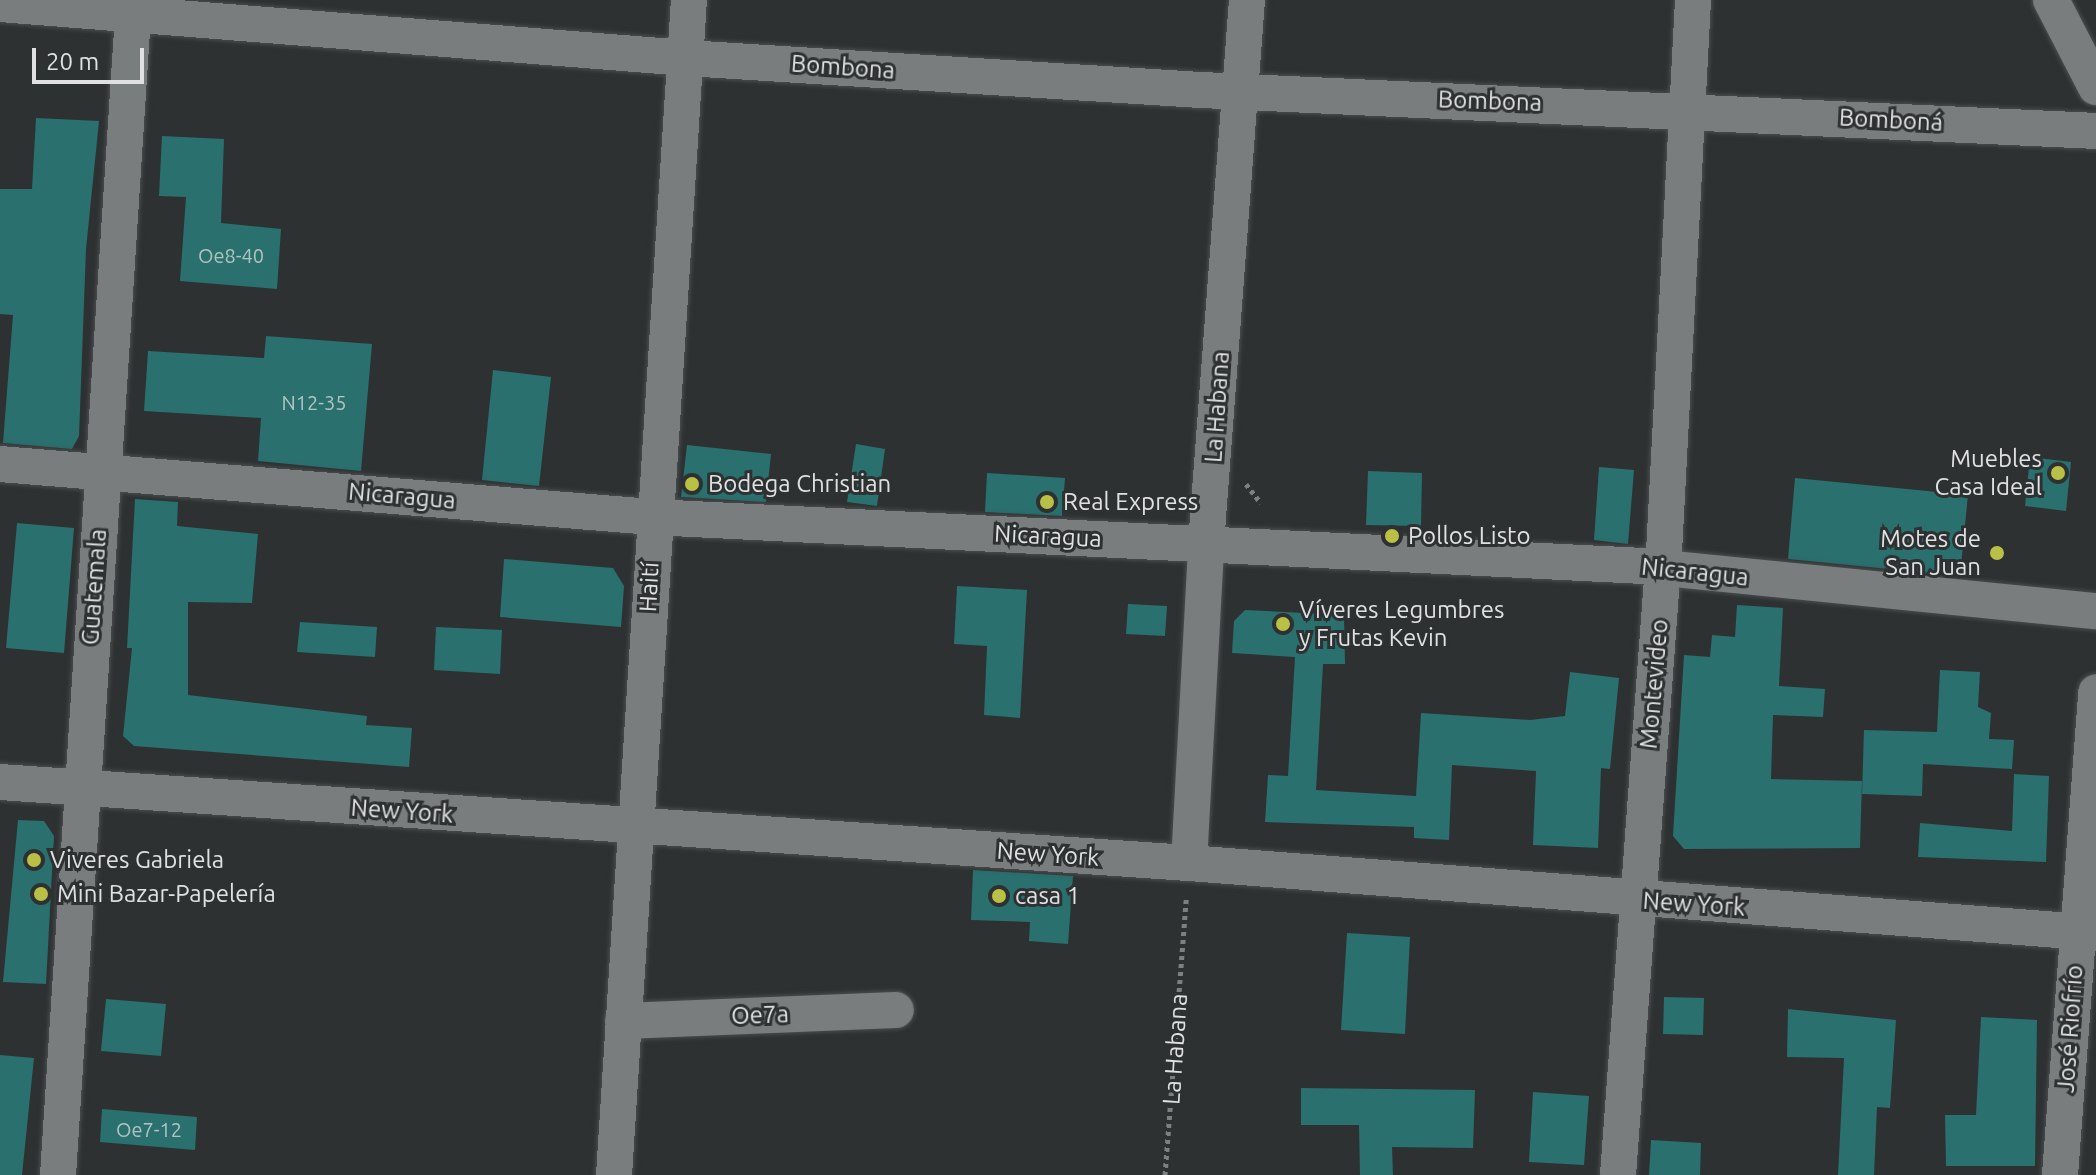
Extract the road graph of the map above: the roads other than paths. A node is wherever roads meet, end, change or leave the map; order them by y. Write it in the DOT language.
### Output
graph roads {
  1 [pos="689,0"];
  2 [pos="1247,0"];
  3 [pos="1693,0"];
  4 [pos="2051,0"];
  5 [pos="0,4"];
  6 [pos="133,6"];
  7 [pos="686,58"];
  8 [pos="2096,87"];
  9 [pos="1242,92"];
  10 [pos="1687,109"];
  11 [pos="2096,131"];
  12 [pos="0,464"];
  13 [pos="102,472"];
  14 [pos="652,517"];
  15 [pos="1206,544"];
  16 [pos="1662,569"];
  17 [pos="2096,611"];
  18 [pos="2096,692"];
  19 [pos="0,782"];
  20 [pos="81,787"];
  21 [pos="635,827"];
  22 [pos="1188,877"];
  23 [pos="1636,900"];
  24 [pos="2086,932"];
  25 [pos="896,1010"];
  26 [pos="623,1021"];
  27 [pos="58,1175"];
  28 [pos="614,1175"];
  29 [pos="1618,1175"];
  30 [pos="2060,1175"];
  1 -- 7 [label="street, Haití"];
  2 -- 9 [label="street, La Habana"];
  3 -- 10 [label="street, Montevideo"];
  4 -- 8 [label="street"];
  5 -- 6 [label="street, Bombona"];
  6 -- 7 [label="street, Bombona"];
  6 -- 13 [label="street, Guatemala"];
  7 -- 9 [label="street, Bombona"];
  7 -- 14 [label="street, Haití"];
  9 -- 10 [label="street, Bombona"];
  9 -- 15 [label="street, La Habana"];
  10 -- 11 [label="street, Bomboná"];
  10 -- 16 [label="street, Montevideo"];
  12 -- 13 [label="street, Nicaragua"];
  13 -- 14 [label="street, Nicaragua"];
  13 -- 20 [label="street, Guatemala"];
  14 -- 15 [label="street, Nicaragua"];
  14 -- 21 [label="street, Haití"];
  15 -- 16 [label="street, Nicaragua"];
  15 -- 22 [label="street, La Habana"];
  16 -- 17 [label="street, Nicaragua"];
  16 -- 23 [label="street, Montevideo"];
  18 -- 24 [label="street, José Riofrío"];
  19 -- 20 [label="street, New York"];
  20 -- 21 [label="street, New York"];
  20 -- 27 [label="street, Guatemala"];
  21 -- 22 [label="street, New York"];
  21 -- 26 [label="street, Haití"];
  22 -- 23 [label="street, New York"];
  23 -- 24 [label="street, New York"];
  23 -- 29 [label="street, Montevideo"];
  24 -- 30 [label="street, José Riofrío"];
  25 -- 26 [label="street, Oe7a"];
  26 -- 28 [label="street, Haití"];
}
